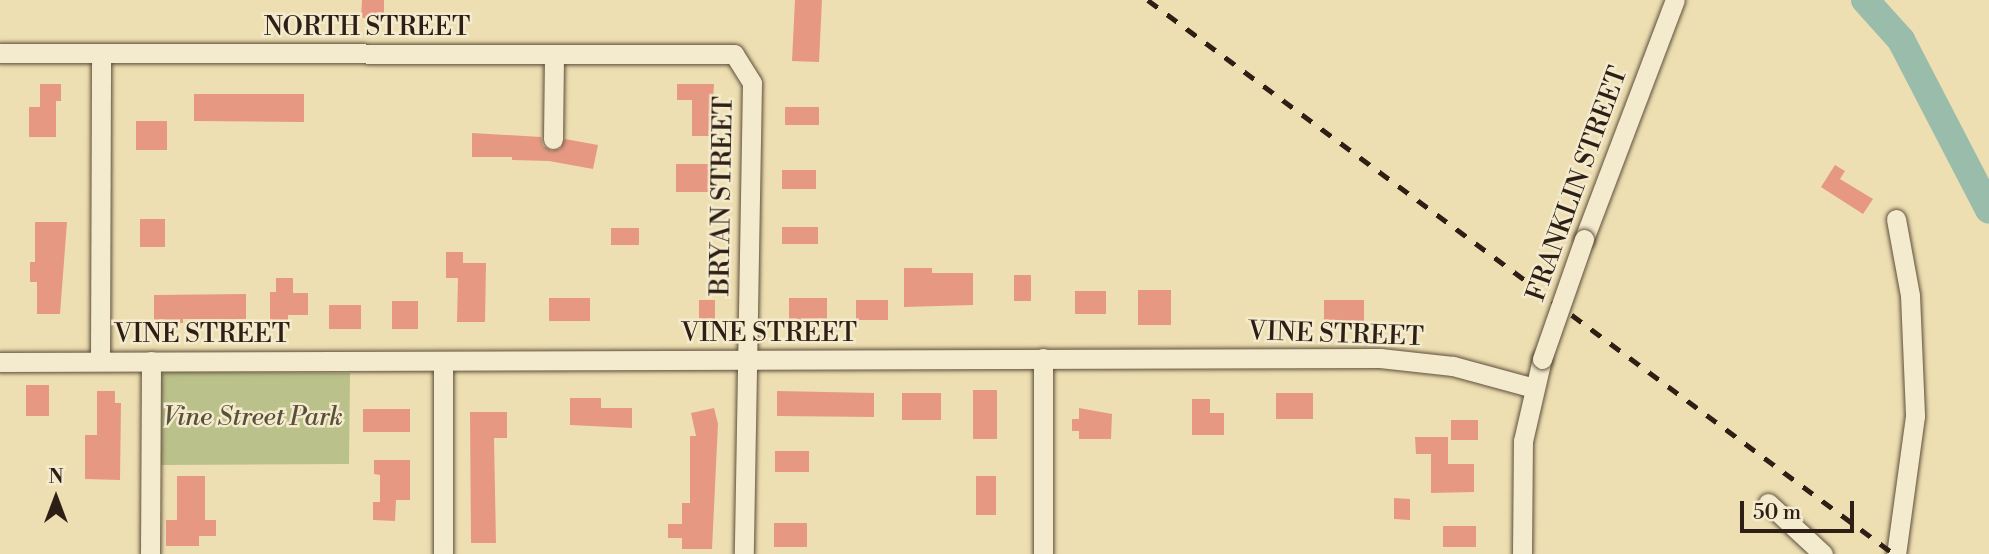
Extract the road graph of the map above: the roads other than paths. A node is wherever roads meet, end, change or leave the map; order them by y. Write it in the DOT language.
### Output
graph roads {
  1 [pos="1675,0"];
  2 [pos="0,53"];
  3 [pos="554,54"];
  4 [pos="734,54"];
  5 [pos="101,55"];
  6 [pos="553,139"];
  7 [pos="1896,219"];
  8 [pos="1044,358"];
  9 [pos="100,361"];
  10 [pos="746,361"];
  11 [pos="0,362"];
  12 [pos="151,362"];
  13 [pos="443,362"];
  14 [pos="1534,388"];
  15 [pos="1768,503"];
  16 [pos="150,554"];
  17 [pos="443,554"];
  18 [pos="744,554"];
  19 [pos="1043,554"];
  20 [pos="1522,554"];
  21 [pos="1823,554"];
  22 [pos="1896,554"];
  1 -- 14 [label="street, FRANKLIN STREET, bridge"];
  2 -- 5 [label="street, NORTH STREET"];
  3 -- 4 [label="street, NORTH STREET"];
  3 -- 5 [label="street, NORTH STREET"];
  3 -- 6 [label="street"];
  4 -- 10 [label="street, BRYAN STREET"];
  5 -- 9 [label="street"];
  7 -- 22 [label="street"];
  8 -- 10 [label="street, VINE STREET"];
  8 -- 14 [label="street, VINE STREET"];
  8 -- 19 [label="street"];
  9 -- 11 [label="street, VINE STREET"];
  9 -- 12 [label="street, VINE STREET"];
  10 -- 13 [label="street, VINE STREET"];
  10 -- 18 [label="street, BRYAN STREET"];
  12 -- 13 [label="street, VINE STREET"];
  12 -- 16 [label="street"];
  13 -- 17 [label="street"];
  14 -- 20 [label="street, FRANKLIN STREET"];
  15 -- 21 [label="street"];
}
